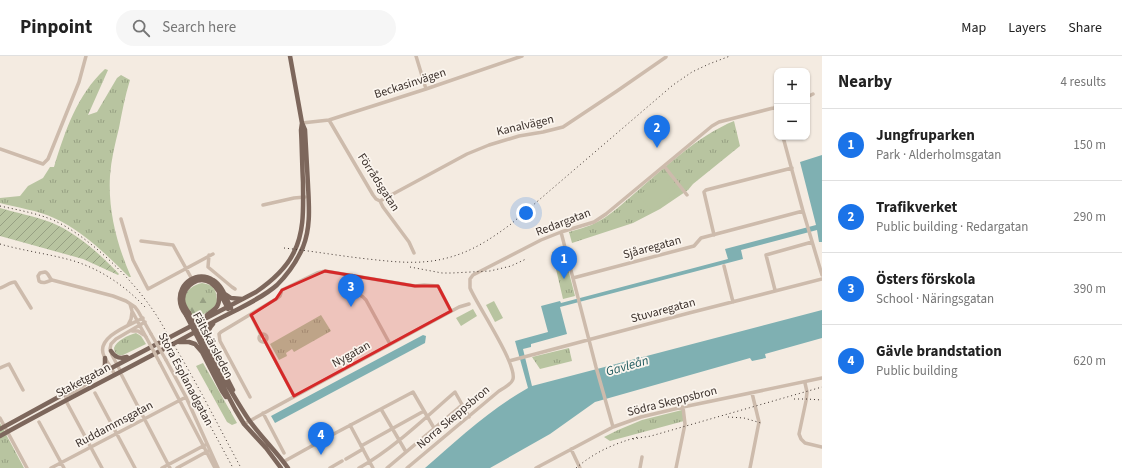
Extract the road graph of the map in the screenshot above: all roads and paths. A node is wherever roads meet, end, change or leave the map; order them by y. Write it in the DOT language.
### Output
graph roads {
  1 [pos="86,56"];
  2 [pos="290,56"];
  3 [pos="416,56"];
  4 [pos="522,56"];
  5 [pos="666,56"];
  6 [pos="426,89"];
  7 [pos="813,94"];
  8 [pos="810,96"];
  9 [pos="774,108"];
  10 [pos="329,120"];
  11 [pos="302,123"];
  12 [pos="784,140"];
  13 [pos="0,149"];
  14 [pos="664,166"];
  15 [pos="792,168"];
  16 [pos="687,195"];
  17 [pos="306,197"];
  18 [pos="380,201"];
  19 [pos="263,205"];
  20 [pos="803,211"];
  21 [pos="121,219"];
  22 [pos="561,232"];
  23 [pos="714,235"];
  24 [pos="141,241"];
  25 [pos="812,242"];
  26 [pos="414,254"];
  27 [pos="201,260"];
  28 [pos="724,266"];
  29 [pos="208,267"];
  30 [pos="186,269"];
  31 [pos="352,275"];
  32 [pos="822,275"];
  33 [pos="573,278"];
  34 [pos="822,279"];
  35 [pos="52,280"];
  36 [pos="192,280"];
  37 [pos="0,288"];
  38 [pos="235,289"];
  39 [pos="776,290"];
  40 [pos="221,292"];
  41 [pos="242,299"];
  42 [pos="733,302"];
  43 [pos="130,304"];
  44 [pos="469,304"];
  45 [pos="228,307"];
  46 [pos="31,308"];
  47 [pos="132,311"];
  48 [pos="451,311"];
  49 [pos="232,312"];
  50 [pos="251,315"];
  51 [pos="143,318"];
  52 [pos="221,318"];
  53 [pos="138,321"];
  54 [pos="145,322"];
  55 [pos="199,322"];
  56 [pos="140,325"];
  57 [pos="126,327"];
  58 [pos="128,332"];
  59 [pos="146,336"];
  60 [pos="589,339"];
  61 [pos="202,341"];
  62 [pos="176,343"];
  63 [pos="390,344"];
  64 [pos="111,351"];
  65 [pos="140,353"];
  66 [pos="104,358"];
  67 [pos="509,361"];
  68 [pos="117,365"];
  69 [pos="0,368"];
  70 [pos="111,368"];
  71 [pos="119,373"];
  72 [pos="99,374"];
  73 [pos="92,378"];
  74 [pos="822,378"];
  75 [pos="512,382"];
  76 [pos="805,382"];
  77 [pos="23,390"];
  78 [pos="95,393"];
  79 [pos="752,393"];
  80 [pos="294,396"];
  81 [pos="186,397"];
  82 [pos="250,397"];
  83 [pos="180,400"];
  84 [pos="66,401"];
  85 [pos="462,405"];
  86 [pos="683,407"];
  87 [pos="242,408"];
  88 [pos="381,408"];
  89 [pos="235,409"];
  90 [pos="424,411"];
  91 [pos="263,413"];
  92 [pos="427,416"];
  93 [pos="468,417"];
  94 [pos="0,418"];
  95 [pos="144,419"];
  96 [pos="250,420"];
  97 [pos="39,422"];
  98 [pos="244,424"];
  99 [pos="350,425"];
  100 [pos="2,427"];
  101 [pos="434,428"];
  102 [pos="613,428"];
  103 [pos="392,429"];
  104 [pos="7,432"];
  105 [pos="116,434"];
  106 [pos="0,436"];
  107 [pos="399,440"];
  108 [pos="208,443"];
  109 [pos="204,446"];
  110 [pos="90,447"];
  111 [pos="822,447"];
  112 [pos="362,448"];
  113 [pos="571,450"];
  114 [pos="209,451"];
  115 [pos="406,452"];
  116 [pos="284,453"];
  117 [pos="642,457"];
  118 [pos="346,459"];
  119 [pos="342,461"];
  120 [pos="284,462"];
  121 [pos="370,462"];
  122 [pos="61,463"];
  123 [pos="169,466"];
  124 [pos="280,466"];
  125 [pos="26,468"];
  126 [pos="51,468"];
  127 [pos="64,468"];
  128 [pos="102,468"];
  129 [pos="135,468"];
  130 [pos="162,468"];
  131 [pos="177,468"];
  132 [pos="217,468"];
  133 [pos="288,468"];
  134 [pos="330,468"];
  135 [pos="359,468"];
  136 [pos="373,468"];
  137 [pos="386,468"];
  138 [pos="408,468"];
  139 [pos="536,468"];
  140 [pos="580,468"];
  141 [pos="640,468"];
  142 [pos="676,468"];
  143 [pos="750,468"];
  1 -- 13 [label="street"];
  2 -- 11 [label="main road"];
  3 -- 6 [label="street"];
  4 -- 6 [label="street, Beckasinvägen"];
  5 -- 18 [label="street, Kanalvägen"];
  6 -- 10 [label="street, Beckasinvägen"];
  7 -- 8 [label="street"];
  9 -- 14 [label="street, Redargatan"];
  10 -- 11 [label="street, Beckasinvägen"];
  10 -- 18 [label="street, Förrådsgatan"];
  11 -- 17 [label="main road"];
  12 -- 15 [label="street"];
  14 -- 16 [label="street"];
  14 -- 22 [label="street, Redargatan"];
  15 -- 20 [label="street"];
  15 -- 23 [label="street"];
  17 -- 19 [label="street"];
  17 -- 41 [label="main road"];
  17 -- 49 [label="main road, Staketgatan"];
  18 -- 26 [label="street, Förrådsgatan"];
  20 -- 23 [label="street, Sjåaregatan"];
  20 -- 25 [label="street"];
  21 -- 30 [label="street"];
  22 -- 33 [label="street"];
  22 -- 67 [label="street, Redargatan"];
  23 -- 33 [label="street, Sjåaregatan"];
  24 -- 30 [label="street"];
  25 -- 32 [label="street"];
  25 -- 39 [label="street"];
  27 -- 29 [label="street"];
  27 -- 29 [label="street"];
  27 -- 30 [label="street"];
  28 -- 42 [label="street"];
  29 -- 38 [label="street"];
  30 -- 36 [label="street"];
  31 -- 48 [label="street"];
  31 -- 50 [label="street"];
  31 -- 63 [label="street"];
  33 -- 60 [label="street"];
  34 -- 39 [label="street, Stuvaregatan"];
  35 -- 43 [label="street, Stora Esplanadgatan"];
  36 -- 40 [label="main road"];
  36 -- 61 [label="main road, Fältskärsleden, bridge"];
  37 -- 46 [label="street"];
  39 -- 42 [label="street, Stuvaregatan"];
  40 -- 41 [label="main road"];
  40 -- 45 [label="main road"];
  40 -- 55 [label="main road"];
  41 -- 45 [label="main road"];
  42 -- 60 [label="street, Stuvaregatan"];
  43 -- 47 [label="street, Stora Esplanadgatan"];
  43 -- 51 [label="street, Stora Esplanadgatan"];
  44 -- 48 [label="street, Nygatan"];
  45 -- 49 [label="main road"];
  45 -- 55 [label="main road"];
  47 -- 53 [label="street, Stora Esplanadgatan"];
  47 -- 57 [label="street"];
  48 -- 63 [label="street, Nygatan"];
  49 -- 52 [label="main road, Staketgatan"];
  50 -- 80 [label="street"];
  50 -- 82 [label="street"];
  51 -- 53 [label="street"];
  51 -- 54 [label="street, Stora Esplanadgatan"];
  52 -- 62 [label="main road, Staketgatan"];
  52 -- 87 [label="main road"];
  53 -- 56 [label="street, Stora Esplanadgatan"];
  53 -- 57 [label="street"];
  54 -- 56 [label="street"];
  54 -- 81 [label="street, Stora Esplanadgatan, bridge"];
  55 -- 65 [label="main road, Staketgatan"];
  56 -- 58 [label="street"];
  56 -- 59 [label="street, Stora Esplanadgatan"];
  57 -- 66 [label="street"];
  58 -- 59 [label="street"];
  58 -- 64 [label="street"];
  59 -- 83 [label="street, Stora Esplanadgatan, bridge"];
  60 -- 67 [label="street, Stuvaregatan"];
  60 -- 102 [label="street"];
  61 -- 87 [label="main road, Fältskärsleden"];
  61 -- 89 [label="main road, Fältskärsleden"];
  62 -- 71 [label="main road, Staketgatan"];
  62 -- 89 [label="main road"];
  63 -- 80 [label="street, Nygatan"];
  64 -- 65 [label="main road"];
  64 -- 68 [label="street"];
  65 -- 68 [label="main road, Staketgatan"];
  66 -- 70 [label="street"];
  66 -- 72 [label="main road"];
  67 -- 75 [label="street, Redargatan"];
  68 -- 70 [label="main road, Staketgatan"];
  68 -- 71 [label="street"];
  69 -- 77 [label="street"];
  70 -- 71 [label="street"];
  70 -- 72 [label="main road, Staketgatan"];
  71 -- 84 [label="main road, Staketgatan"];
  71 -- 95 [label="street"];
  72 -- 73 [label="main road, Staketgatan"];
  73 -- 84 [label="street"];
  73 -- 100 [label="main road, Staketgatan"];
  74 -- 76 [label="street, Södra Skeppsbron"];
  75 -- 93 [label="street, Norra Skeppsbron"];
  76 -- 79 [label="street, Södra Skeppsbron"];
  76 -- 111 [label="street"];
  78 -- 105 [label="street"];
  79 -- 86 [label="street, Södra Skeppsbron"];
  79 -- 143 [label="street"];
  80 -- 91 [label="street, Nygatan"];
  81 -- 83 [label="street, Ruddammsgatan"];
  81 -- 108 [label="street, Stora Esplanadgatan"];
  83 -- 95 [label="street, Ruddammsgatan"];
  83 -- 109 [label="street, Stora Esplanadgatan"];
  84 -- 104 [label="main road, Staketgatan"];
  84 -- 110 [label="street"];
  85 -- 92 [label="street"];
  85 -- 93 [label="street"];
  85 -- 101 [label="street"];
  86 -- 102 [label="street, Södra Skeppsbron"];
  86 -- 142 [label="street"];
  87 -- 96 [label="main road, Fältskärsleden"];
  88 -- 90 [label="street"];
  88 -- 99 [label="street"];
  88 -- 103 [label="street"];
  89 -- 98 [label="main road, Fältskärsleden"];
  90 -- 92 [label="street"];
  90 -- 103 [label="street"];
  91 -- 96 [label="street, Nygatan"];
  91 -- 116 [label="street"];
  92 -- 101 [label="street"];
  92 -- 107 [label="street"];
  93 -- 138 [label="street, Norra Skeppsbron"];
  94 -- 100 [label="street"];
  95 -- 105 [label="street, Ruddammsgatan"];
  95 -- 123 [label="street"];
  96 -- 98 [label="street, Nygatan"];
  96 -- 120 [label="main road, Fältskärsleden"];
  97 -- 122 [label="street"];
  98 -- 124 [label="main road, Fältskärsleden"];
  99 -- 112 [label="street"];
  99 -- 120 [label="street"];
  100 -- 104 [label="street"];
  101 -- 115 [label="street"];
  102 -- 113 [label="street, Södra Skeppsbron"];
  103 -- 107 [label="street"];
  103 -- 112 [label="street"];
  104 -- 106 [label="main road, Staketgatan"];
  104 -- 125 [label="street"];
  105 -- 110 [label="street, Ruddammsgatan"];
  105 -- 129 [label="street"];
  107 -- 115 [label="street"];
  107 -- 121 [label="street"];
  108 -- 109 [label="street"];
  108 -- 114 [label="street, Stora Esplanadgatan"];
  109 -- 114 [label="street, Stora Esplanadgatan"];
  109 -- 123 [label="street"];
  110 -- 122 [label="street, Ruddammsgatan"];
  110 -- 128 [label="street"];
  112 -- 118 [label="street"];
  112 -- 121 [label="street"];
  113 -- 139 [label="street, Södra Skeppsbron"];
  113 -- 140 [label="street"];
  114 -- 131 [label="street"];
  114 -- 132 [label="street, Stora Esplanadgatan"];
  115 -- 137 [label="street"];
  117 -- 141 [label="street"];
  119 -- 134 [label="street"];
  120 -- 124 [label="street"];
  120 -- 133 [label="main road, Fältskärsleden"];
  121 -- 135 [label="street"];
  121 -- 136 [label="street"];
  122 -- 126 [label="street, Ruddammsgatan"];
  122 -- 127 [label="street"];
  123 -- 130 [label="street"];
}
